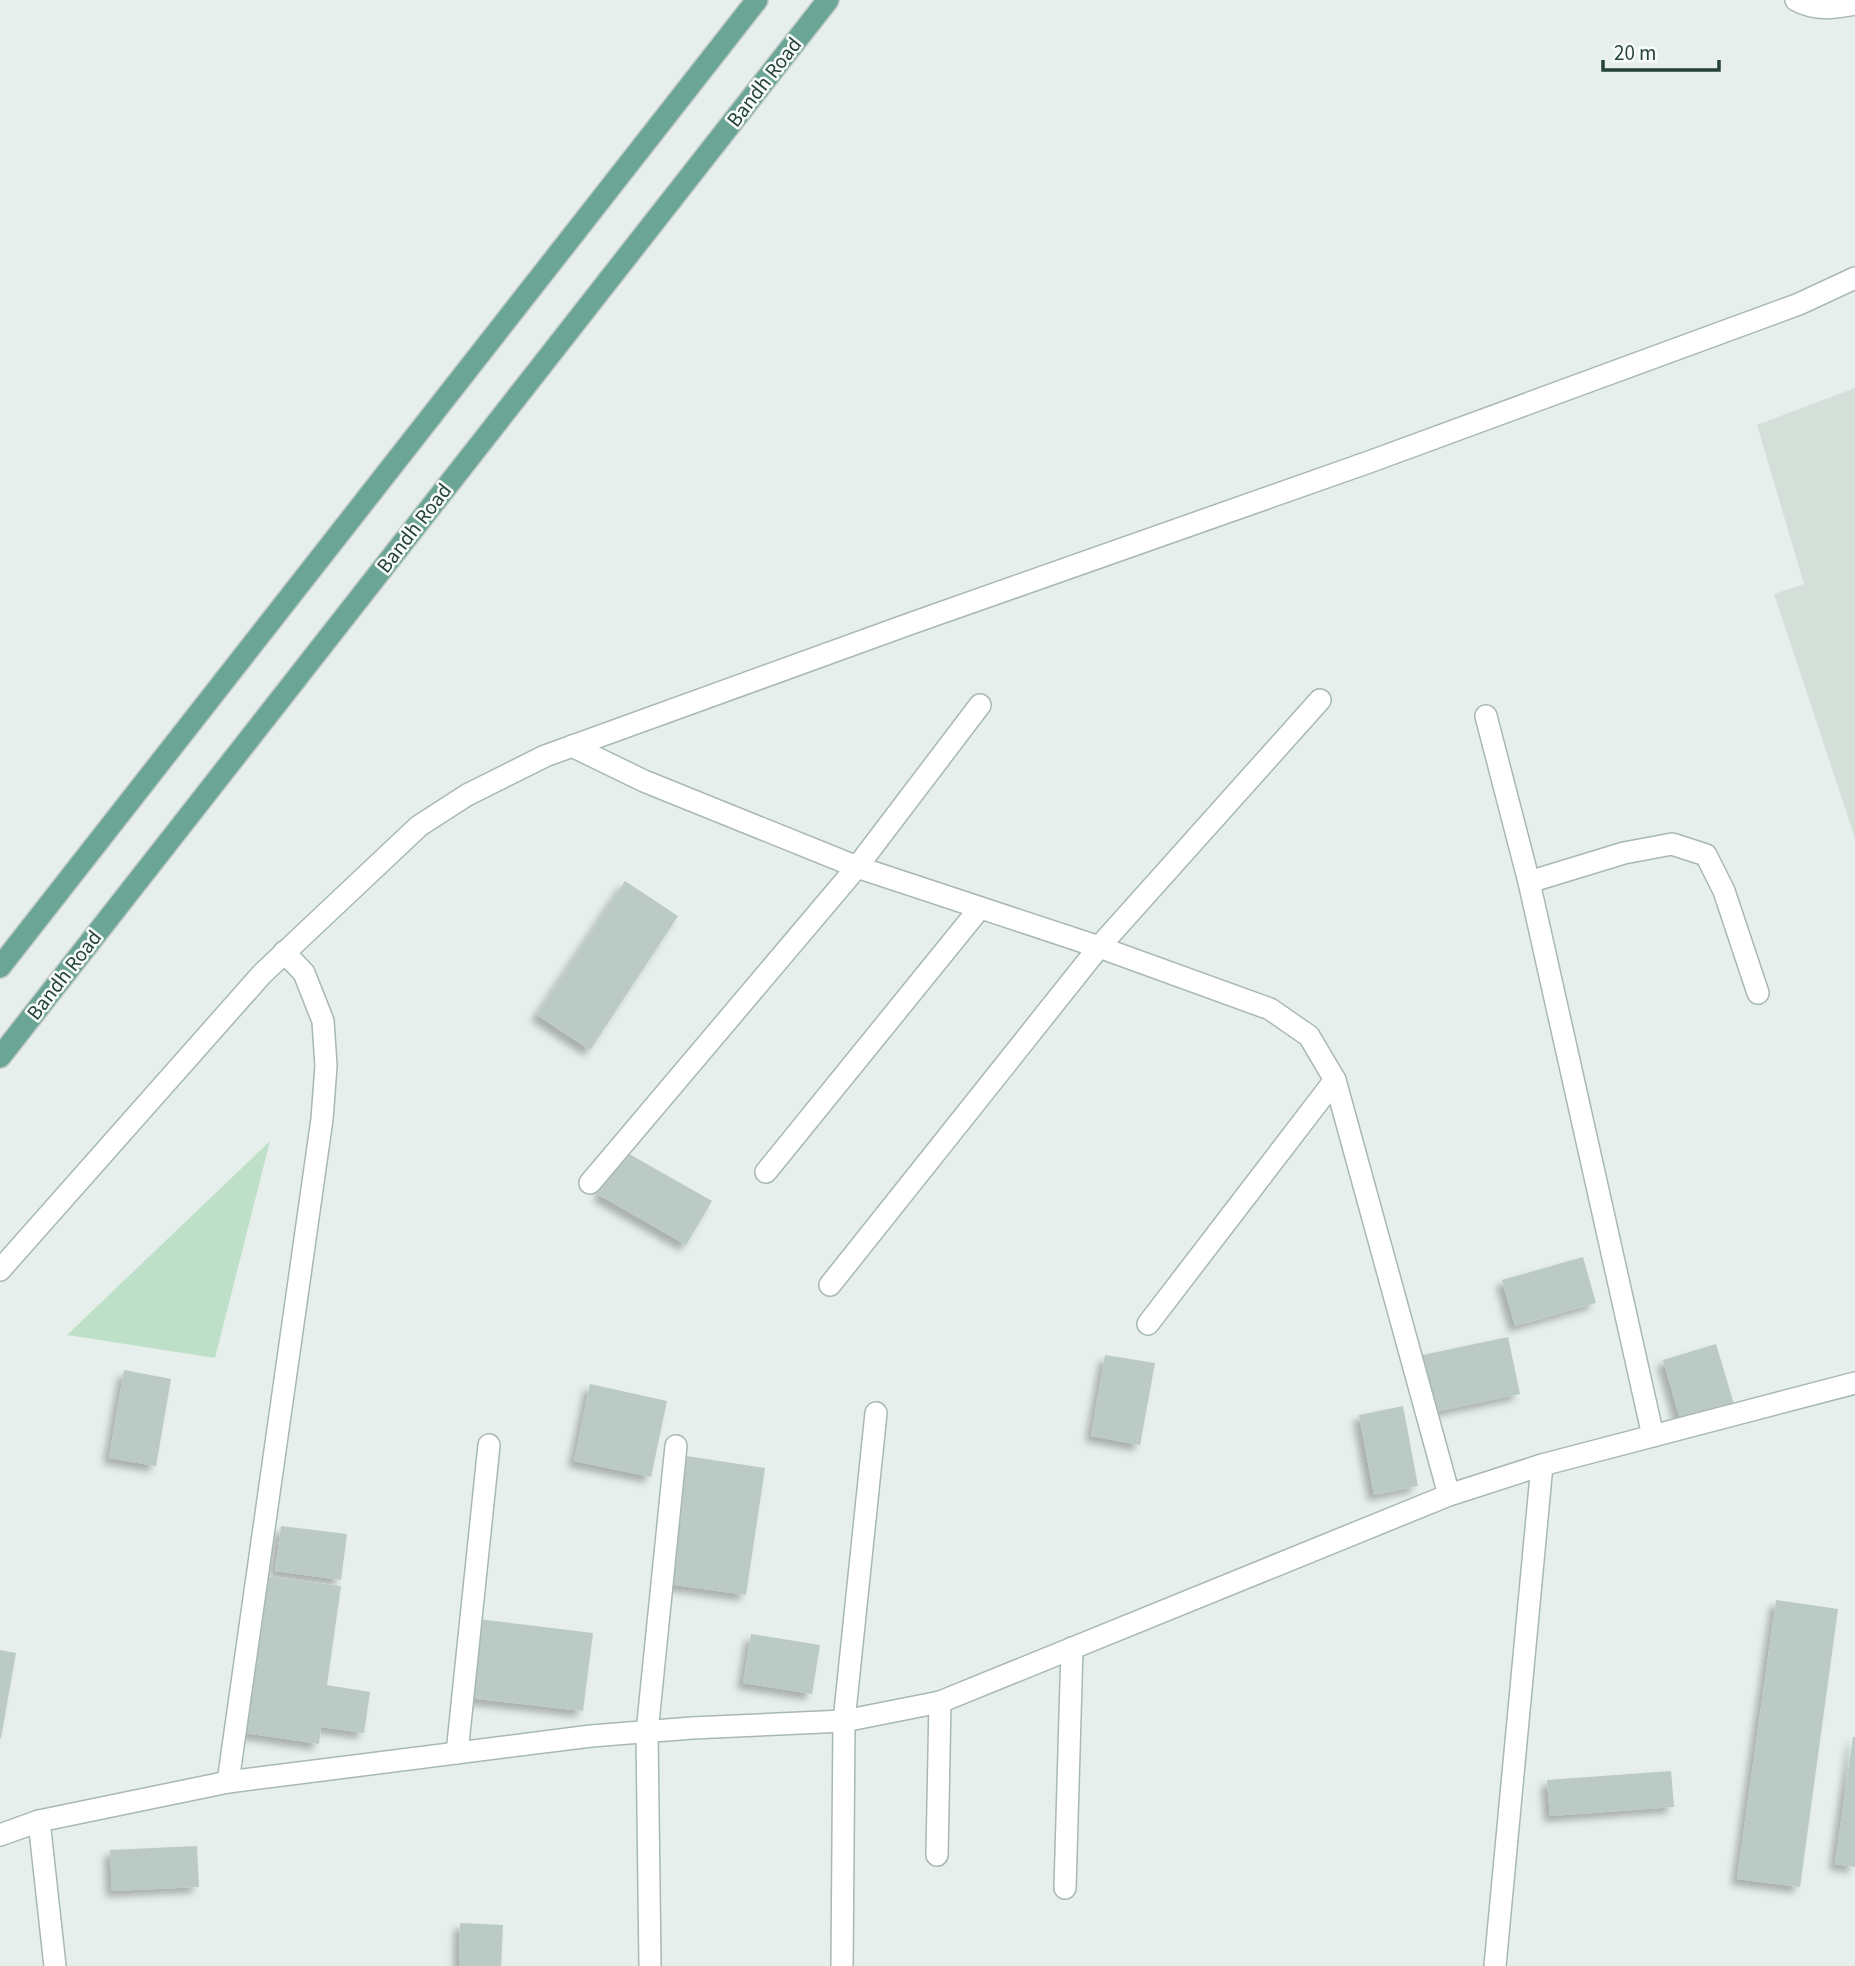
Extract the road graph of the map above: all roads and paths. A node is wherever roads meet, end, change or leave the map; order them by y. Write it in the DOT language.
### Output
graph roads {
  1 [pos="757,0"];
  2 [pos="828,0"];
  3 [pos="1796,0"];
  4 [pos="1855,4"];
  5 [pos="1855,278"];
  6 [pos="1320,700"];
  7 [pos="980,705"];
  8 [pos="1486,716"];
  9 [pos="572,746"];
  10 [pos="857,867"];
  11 [pos="1529,882"];
  12 [pos="979,908"];
  13 [pos="1099,947"];
  14 [pos="284,952"];
  15 [pos="0,967"];
  16 [pos="1758,993"];
  17 [pos="0,1057"];
  18 [pos="1335,1080"];
  19 [pos="766,1172"];
  20 [pos="590,1183"];
  21 [pos="0,1270"];
  22 [pos="830,1285"];
  23 [pos="1148,1324"];
  24 [pos="1855,1383"];
  25 [pos="876,1413"];
  26 [pos="1653,1436"];
  27 [pos="489,1445"];
  28 [pos="676,1446"];
  29 [pos="1542,1465"];
  30 [pos="1448,1495"];
  31 [pos="1072,1648"];
  32 [pos="940,1702"];
  33 [pos="844,1721"];
  34 [pos="647,1732"];
  35 [pos="457,1753"];
  36 [pos="228,1782"];
  37 [pos="40,1821"];
  38 [pos="0,1835"];
  39 [pos="937,1855"];
  40 [pos="1065,1888"];
  41 [pos="55,1966"];
  42 [pos="650,1966"];
  43 [pos="842,1966"];
  44 [pos="1495,1966"];
  1 -- 15 [label="main road"];
  2 -- 17 [label="main road, Bandh Road"];
  3 -- 4 [label="street"];
  5 -- 9 [label="street"];
  6 -- 13 [label="street"];
  7 -- 10 [label="street"];
  8 -- 11 [label="street"];
  9 -- 10 [label="street"];
  9 -- 14 [label="street"];
  10 -- 12 [label="street"];
  10 -- 20 [label="street"];
  11 -- 16 [label="street"];
  11 -- 26 [label="street"];
  12 -- 13 [label="street"];
  12 -- 19 [label="street"];
  13 -- 18 [label="street"];
  13 -- 22 [label="street"];
  14 -- 21 [label="street"];
  14 -- 36 [label="street"];
  18 -- 23 [label="street"];
  18 -- 30 [label="street"];
  24 -- 26 [label="street"];
  25 -- 33 [label="street"];
  26 -- 29 [label="street"];
  27 -- 35 [label="street"];
  28 -- 34 [label="street"];
  29 -- 30 [label="street"];
  29 -- 44 [label="street"];
  30 -- 31 [label="street"];
  31 -- 32 [label="street"];
  31 -- 40 [label="street"];
  32 -- 33 [label="street"];
  32 -- 39 [label="street"];
  33 -- 34 [label="street"];
  33 -- 43 [label="street"];
  34 -- 35 [label="street"];
  34 -- 42 [label="street"];
  35 -- 36 [label="street"];
  36 -- 37 [label="street"];
  37 -- 38 [label="street"];
  37 -- 41 [label="street"];
}
